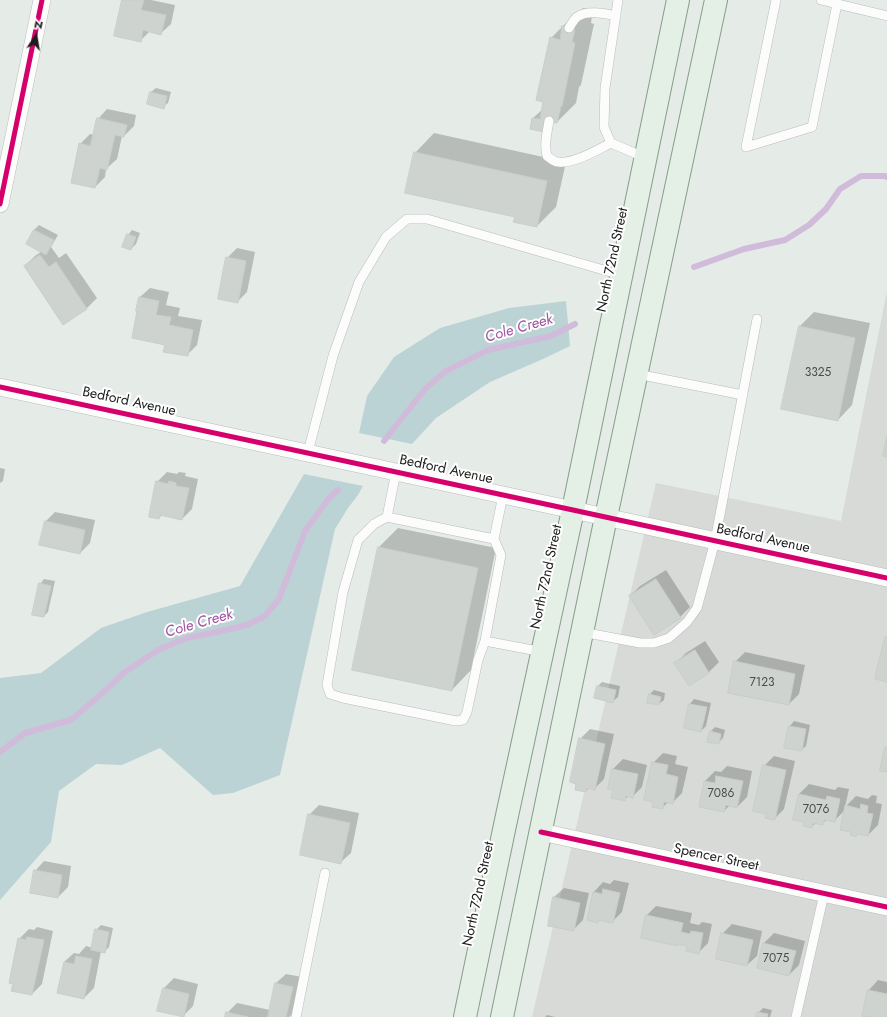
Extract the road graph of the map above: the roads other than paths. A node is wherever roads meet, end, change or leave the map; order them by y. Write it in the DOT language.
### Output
graph roads {
  1 [pos="42,0"];
  2 [pos="618,0"];
  3 [pos="678,0"];
  4 [pos="716,0"];
  5 [pos="776,0"];
  6 [pos="824,0"];
  7 [pos="837,4"];
  8 [pos="616,16"];
  9 [pos="887,16"];
  10 [pos="569,28"];
  11 [pos="549,121"];
  12 [pos="611,142"];
  13 [pos="646,158"];
  14 [pos="0,204"];
  15 [pos="622,276"];
  16 [pos="757,319"];
  17 [pos="637,374"];
  18 [pos="0,387"];
  19 [pos="743,395"];
  20 [pos="308,452"];
  21 [pos="396,472"];
  22 [pos="503,495"];
  23 [pos="574,510"];
  24 [pos="387,517"];
  25 [pos="606,517"];
  26 [pos="494,539"];
  27 [pos="715,541"];
  28 [pos="887,578"];
  29 [pos="582,632"];
  30 [pos="485,641"];
  31 [pos="543,652"];
  32 [pos="541,832"];
  33 [pos="325,873"];
  34 [pos="824,894"];
  35 [pos="887,908"];
  36 [pos="296,1017"];
  37 [pos="465,1017"];
  38 [pos="502,1017"];
  39 [pos="796,1017"];
  1 -- 14 [label="street"];
  2 -- 8 [label="lane"];
  3 -- 13 [label="main road, North 72nd Street"];
  4 -- 17 [label="main road"];
  5 -- 7 [label="lane"];
  6 -- 7 [label="lane"];
  7 -- 9 [label="lane"];
  8 -- 10 [label="lane"];
  8 -- 12 [label="lane"];
  11 -- 12 [label="lane"];
  12 -- 13 [label="lane"];
  13 -- 15 [label="main road, North 72nd Street"];
  15 -- 20 [label="lane"];
  15 -- 23 [label="main road, North 72nd Street"];
  16 -- 19 [label="lane"];
  17 -- 19 [label="lane"];
  17 -- 25 [label="main road"];
  18 -- 20 [label="street, Bedford Avenue"];
  19 -- 27 [label="lane"];
  20 -- 21 [label="street, Bedford Avenue"];
  21 -- 22 [label="street, Bedford Avenue"];
  21 -- 24 [label="lane"];
  22 -- 23 [label="street, Bedford Avenue"];
  22 -- 26 [label="lane"];
  23 -- 25 [label="street, Bedford Avenue"];
  23 -- 31 [label="main road, North 72nd Street"];
  24 -- 26 [label="lane"];
  24 -- 30 [label="lane"];
  25 -- 27 [label="street, Bedford Avenue"];
  25 -- 29 [label="main road"];
  26 -- 30 [label="lane"];
  27 -- 28 [label="street, Bedford Avenue"];
  27 -- 29 [label="lane"];
  29 -- 32 [label="main road"];
  30 -- 31 [label="lane"];
  31 -- 37 [label="main road, North 72nd Street"];
  32 -- 34 [label="street, Spencer Street"];
  32 -- 38 [label="main road"];
  33 -- 36 [label="lane"];
  34 -- 35 [label="street, Spencer Street"];
  34 -- 39 [label="lane"];
}
